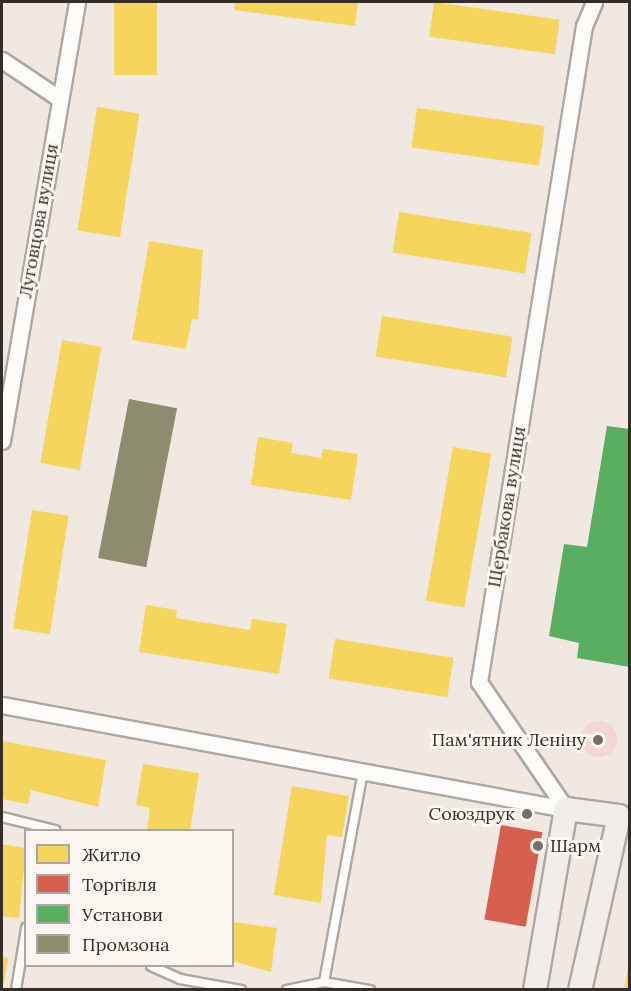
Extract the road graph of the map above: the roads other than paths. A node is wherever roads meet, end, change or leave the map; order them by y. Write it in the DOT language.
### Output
graph roads {
  1 [pos="77,2"];
  2 [pos="594,2"];
  3 [pos="2,60"];
  4 [pos="60,99"];
  5 [pos="2,441"];
  6 [pos="2,705"];
  7 [pos="363,772"];
  8 [pos="566,809"];
  9 [pos="626,813"];
  10 [pos="2,817"];
  11 [pos="41,827"];
  12 [pos="24,940"];
  13 [pos="153,967"];
  14 [pos="324,982"];
  15 [pos="16,990"];
  16 [pos="241,990"];
  17 [pos="287,990"];
  18 [pos="370,990"];
  19 [pos="535,990"];
  20 [pos="580,990"];
  1 -- 4 [label="street, Луговцова вулиця"];
  2 -- 8 [label="street, Щербакова вулиця"];
  3 -- 4 [label="street"];
  4 -- 5 [label="street, Луговцова вулиця"];
  6 -- 7 [label="street"];
  7 -- 8 [label="street"];
  7 -- 14 [label="lane"];
  8 -- 9 [label="street"];
  8 -- 19 [label="street"];
  9 -- 20 [label="street"];
  10 -- 11 [label="lane"];
  12 -- 15 [label="lane"];
  13 -- 16 [label="lane"];
  14 -- 17 [label="lane"];
  14 -- 18 [label="lane"];
}
